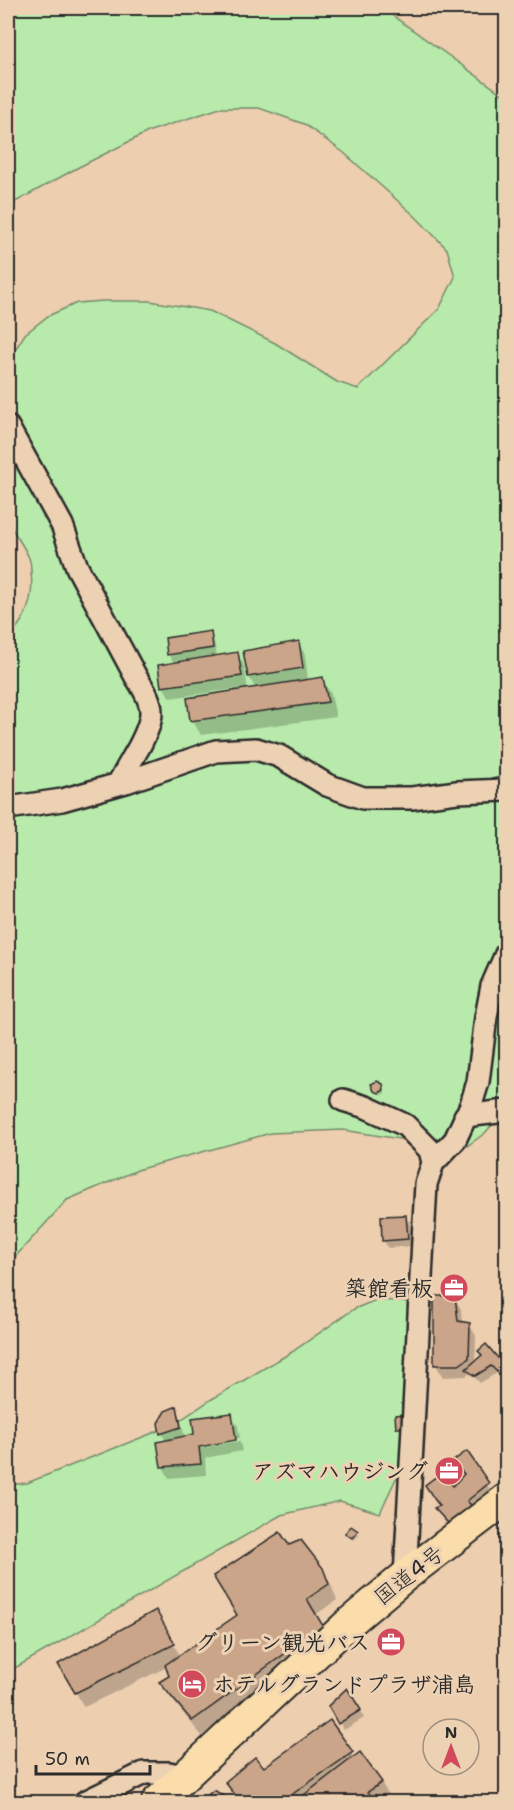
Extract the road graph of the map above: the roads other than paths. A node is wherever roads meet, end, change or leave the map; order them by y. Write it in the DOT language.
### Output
graph roads {
  1 [pos="8,427"];
  2 [pos="118,784"];
  3 [pos="507,790"];
  4 [pos="8,808"];
  5 [pos="507,954"];
  6 [pos="343,1100"];
  7 [pos="507,1111"];
  8 [pos="465,1116"];
  9 [pos="433,1163"];
  10 [pos="507,1499"];
  11 [pos="405,1576"];
  12 [pos="183,1776"];
  13 [pos="85,1803"];
  14 [pos="157,1803"];
  1 -- 2 [label="street"];
  2 -- 3 [label="street"];
  2 -- 4 [label="street"];
  5 -- 8 [label="street"];
  6 -- 9 [label="street"];
  7 -- 8 [label="street"];
  8 -- 9 [label="street"];
  9 -- 11 [label="street"];
  10 -- 11 [label="highway, 国道4号"];
  11 -- 12 [label="highway, 国道4号"];
  12 -- 13 [label="street"];
  12 -- 14 [label="highway, 国道4号"];
}
